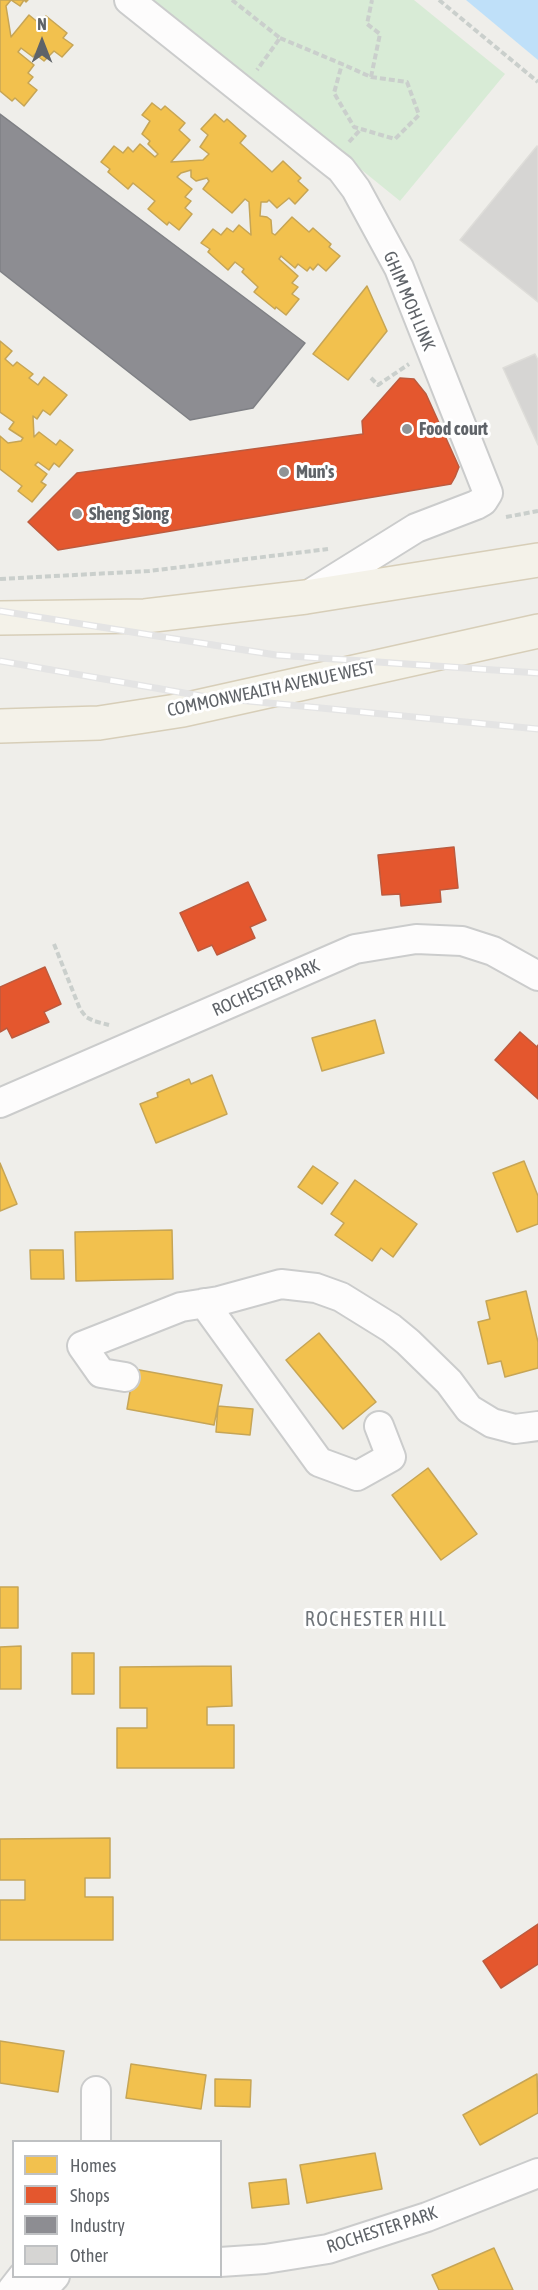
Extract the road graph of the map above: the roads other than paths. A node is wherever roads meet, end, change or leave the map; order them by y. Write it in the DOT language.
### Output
graph roads {
  1 [pos="129,0"];
  2 [pos="538,560"];
  3 [pos="306,597"];
  4 [pos="0,618"];
  5 [pos="538,631"];
  6 [pos="0,726"];
  7 [pos="538,976"];
  8 [pos="0,1103"];
  9 [pos="204,1303"];
  10 [pos="124,1377"];
  11 [pos="379,1426"];
  12 [pos="538,1426"];
  13 [pos="96,2091"];
  14 [pos="96,2140"];
  15 [pos="538,2173"];
  16 [pos="222,2262"];
  17 [pos="22,2278"];
  18 [pos="54,2278"];
  19 [pos="12,2290"];
  20 [pos="42,2290"];
  1 -- 3 [label="street, GHIM MOH LINK"];
  2 -- 3 [label="main road"];
  3 -- 4 [label="main road"];
  5 -- 6 [label="main road, COMMONWEALTH AVENUE WEST"];
  7 -- 8 [label="street, ROCHESTER PARK"];
  9 -- 10 [label="street"];
  9 -- 11 [label="street"];
  9 -- 12 [label="street"];
  13 -- 14 [label="street"];
  15 -- 16 [label="street, ROCHESTER PARK"];
  17 -- 19 [label="street"];
  18 -- 20 [label="street"];
}
